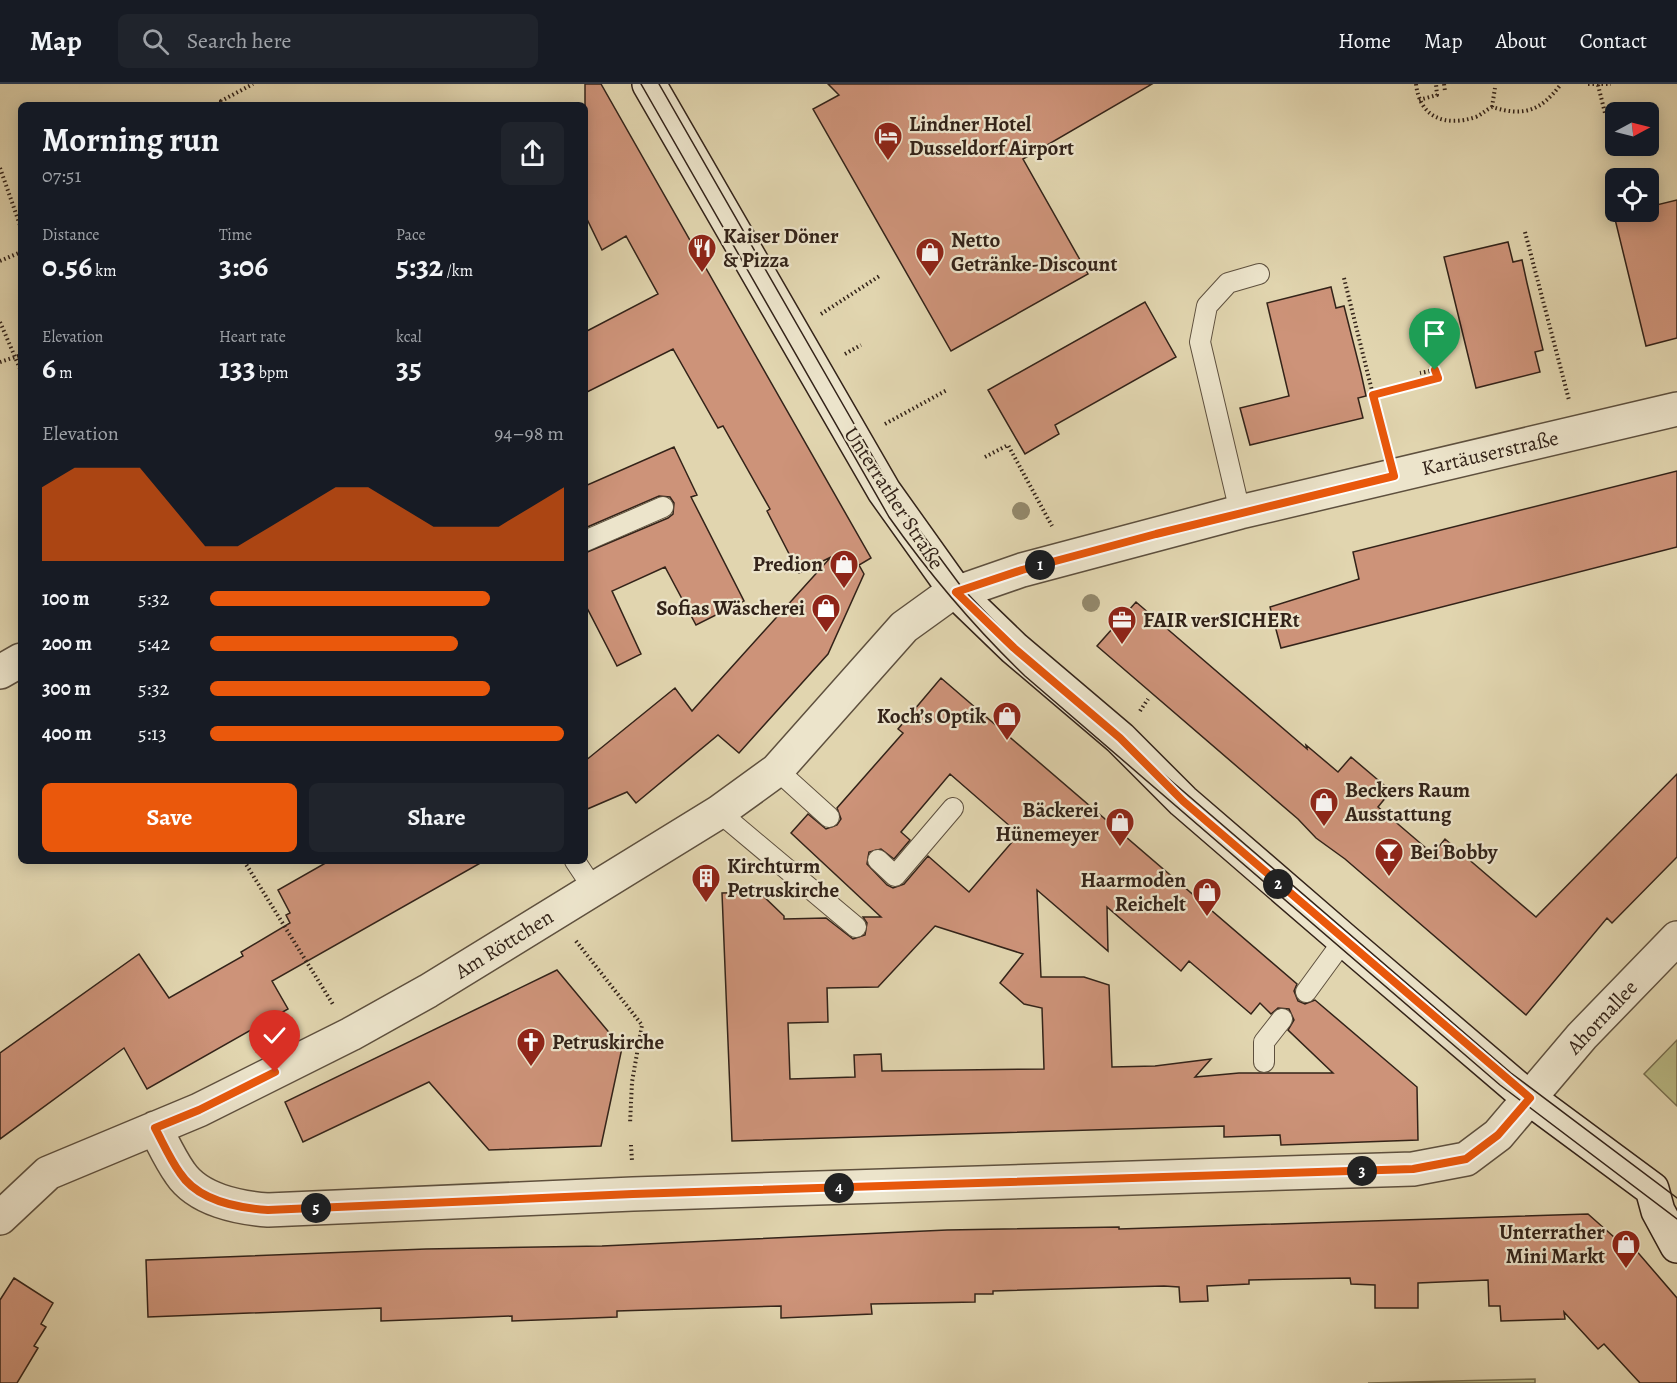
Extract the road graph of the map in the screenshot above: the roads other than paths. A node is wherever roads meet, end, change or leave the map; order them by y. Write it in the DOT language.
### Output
graph roads {
  1 [pos="649,84"];
  2 [pos="1259,274"];
  3 [pos="1677,409"];
  4 [pos="663,507"];
  5 [pos="1240,512"];
  6 [pos="588,540"];
  7 [pos="956,592"];
  8 [pos="18,662"];
  9 [pos="0,672"];
  10 [pos="777,770"];
  11 [pos="953,808"];
  12 [pos="719,812"];
  13 [pos="830,817"];
  14 [pos="878,860"];
  15 [pos="578,864"];
  16 [pos="593,888"];
  17 [pos="856,927"];
  18 [pos="1677,938"];
  19 [pos="1344,940"];
  20 [pos="1306,992"];
  21 [pos="1282,1019"];
  22 [pos="1264,1062"];
  23 [pos="1530,1098"];
  24 [pos="155,1128"];
  25 [pos="1664,1191"];
  26 [pos="0,1218"];
  27 [pos="1677,1246"];
  1 -- 7 [label="street, Unterrather Straße"];
  2 -- 5 [label="lane"];
  3 -- 5 [label="street, Kartäuserstraße"];
  4 -- 6 [label="lane"];
  5 -- 7 [label="street, Kartäuserstraße"];
  7 -- 10 [label="street, Am Röttchen"];
  7 -- 19 [label="street, Unterrather Straße"];
  8 -- 9 [label="street"];
  10 -- 12 [label="street, Am Röttchen"];
  10 -- 13 [label="lane"];
  11 -- 14 [label="lane"];
  12 -- 16 [label="street, Am Röttchen"];
  12 -- 17 [label="lane"];
  15 -- 16 [label="lane"];
  16 -- 24 [label="street, Am Röttchen"];
  18 -- 23 [label="street, Ahornallee"];
  19 -- 20 [label="lane"];
  19 -- 23 [label="street, Unterrather Straße"];
  21 -- 22 [label="lane"];
  23 -- 24 [label="street, Ahornallee"];
  23 -- 25 [label="street, Unterrather Straße"];
  24 -- 26 [label="street, Am Röttchen"];
  25 -- 27 [label="street, Unterrather Straße"];
}
